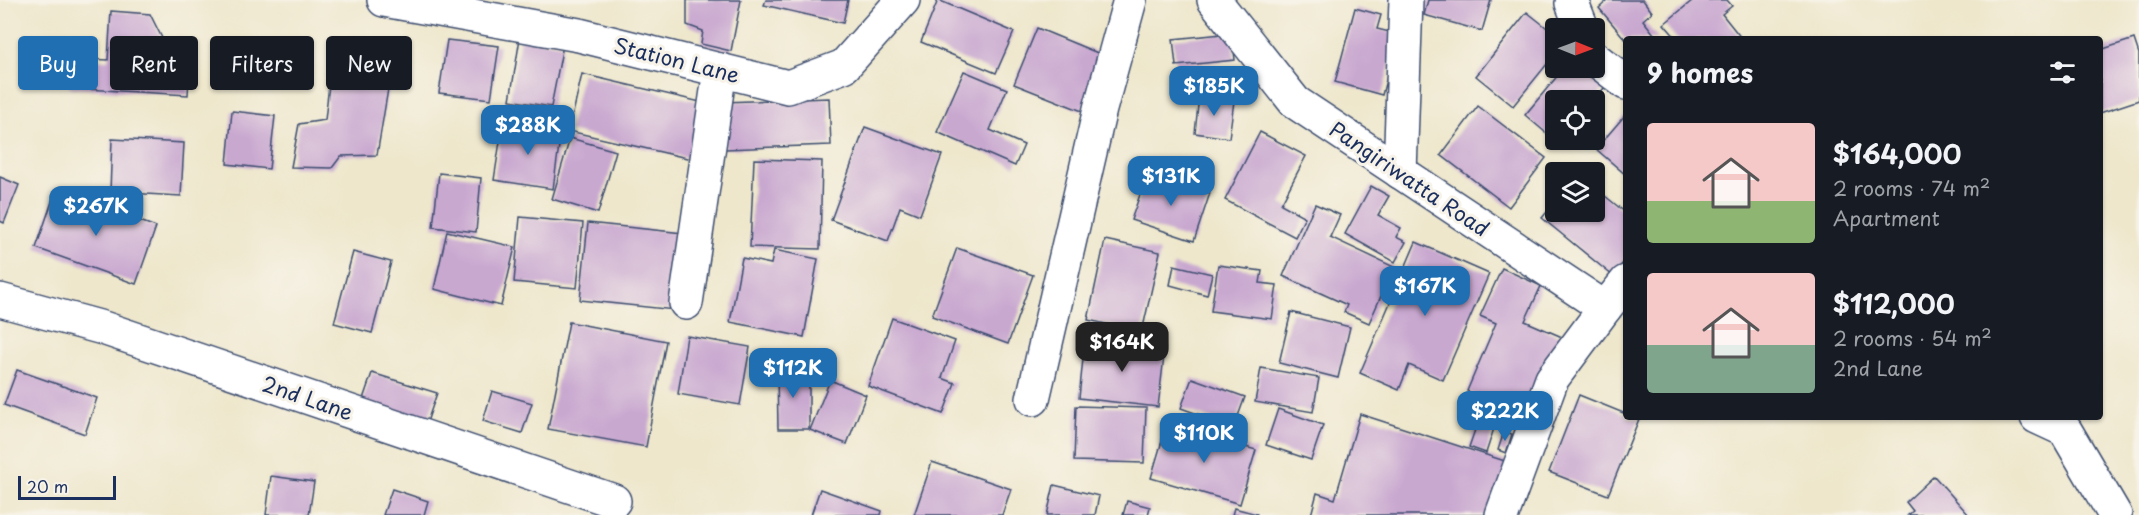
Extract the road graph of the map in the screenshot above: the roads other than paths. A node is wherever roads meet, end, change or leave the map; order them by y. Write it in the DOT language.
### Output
graph roads {
  1 [pos="384,0"];
  2 [pos="903,0"];
  3 [pos="1130,0"];
  4 [pos="1214,0"];
  5 [pos="1406,0"];
  6 [pos="1574,0"];
  7 [pos="1579,18"];
  8 [pos="1605,67"];
  9 [pos="720,70"];
  10 [pos="1623,81"];
  11 [pos="1400,172"];
  12 [pos="1623,286"];
  13 [pos="0,300"];
  14 [pos="686,303"];
  15 [pos="1605,308"];
  16 [pos="1033,399"];
  17 [pos="2043,420"];
  18 [pos="614,501"];
  19 [pos="1502,515"];
  20 [pos="2115,515"];
  1 -- 9 [label="street, Station Lane"];
  2 -- 9 [label="street, Station Lane"];
  3 -- 16 [label="street"];
  4 -- 11 [label="street, Pangiriwatta Road"];
  5 -- 11 [label="street"];
  6 -- 7 [label="street"];
  8 -- 10 [label="street"];
  9 -- 14 [label="street"];
  11 -- 15 [label="street, Pangiriwatta Road"];
  12 -- 15 [label="street"];
  13 -- 18 [label="street, 2nd Lane"];
  15 -- 19 [label="street"];
  17 -- 20 [label="street"];
}
